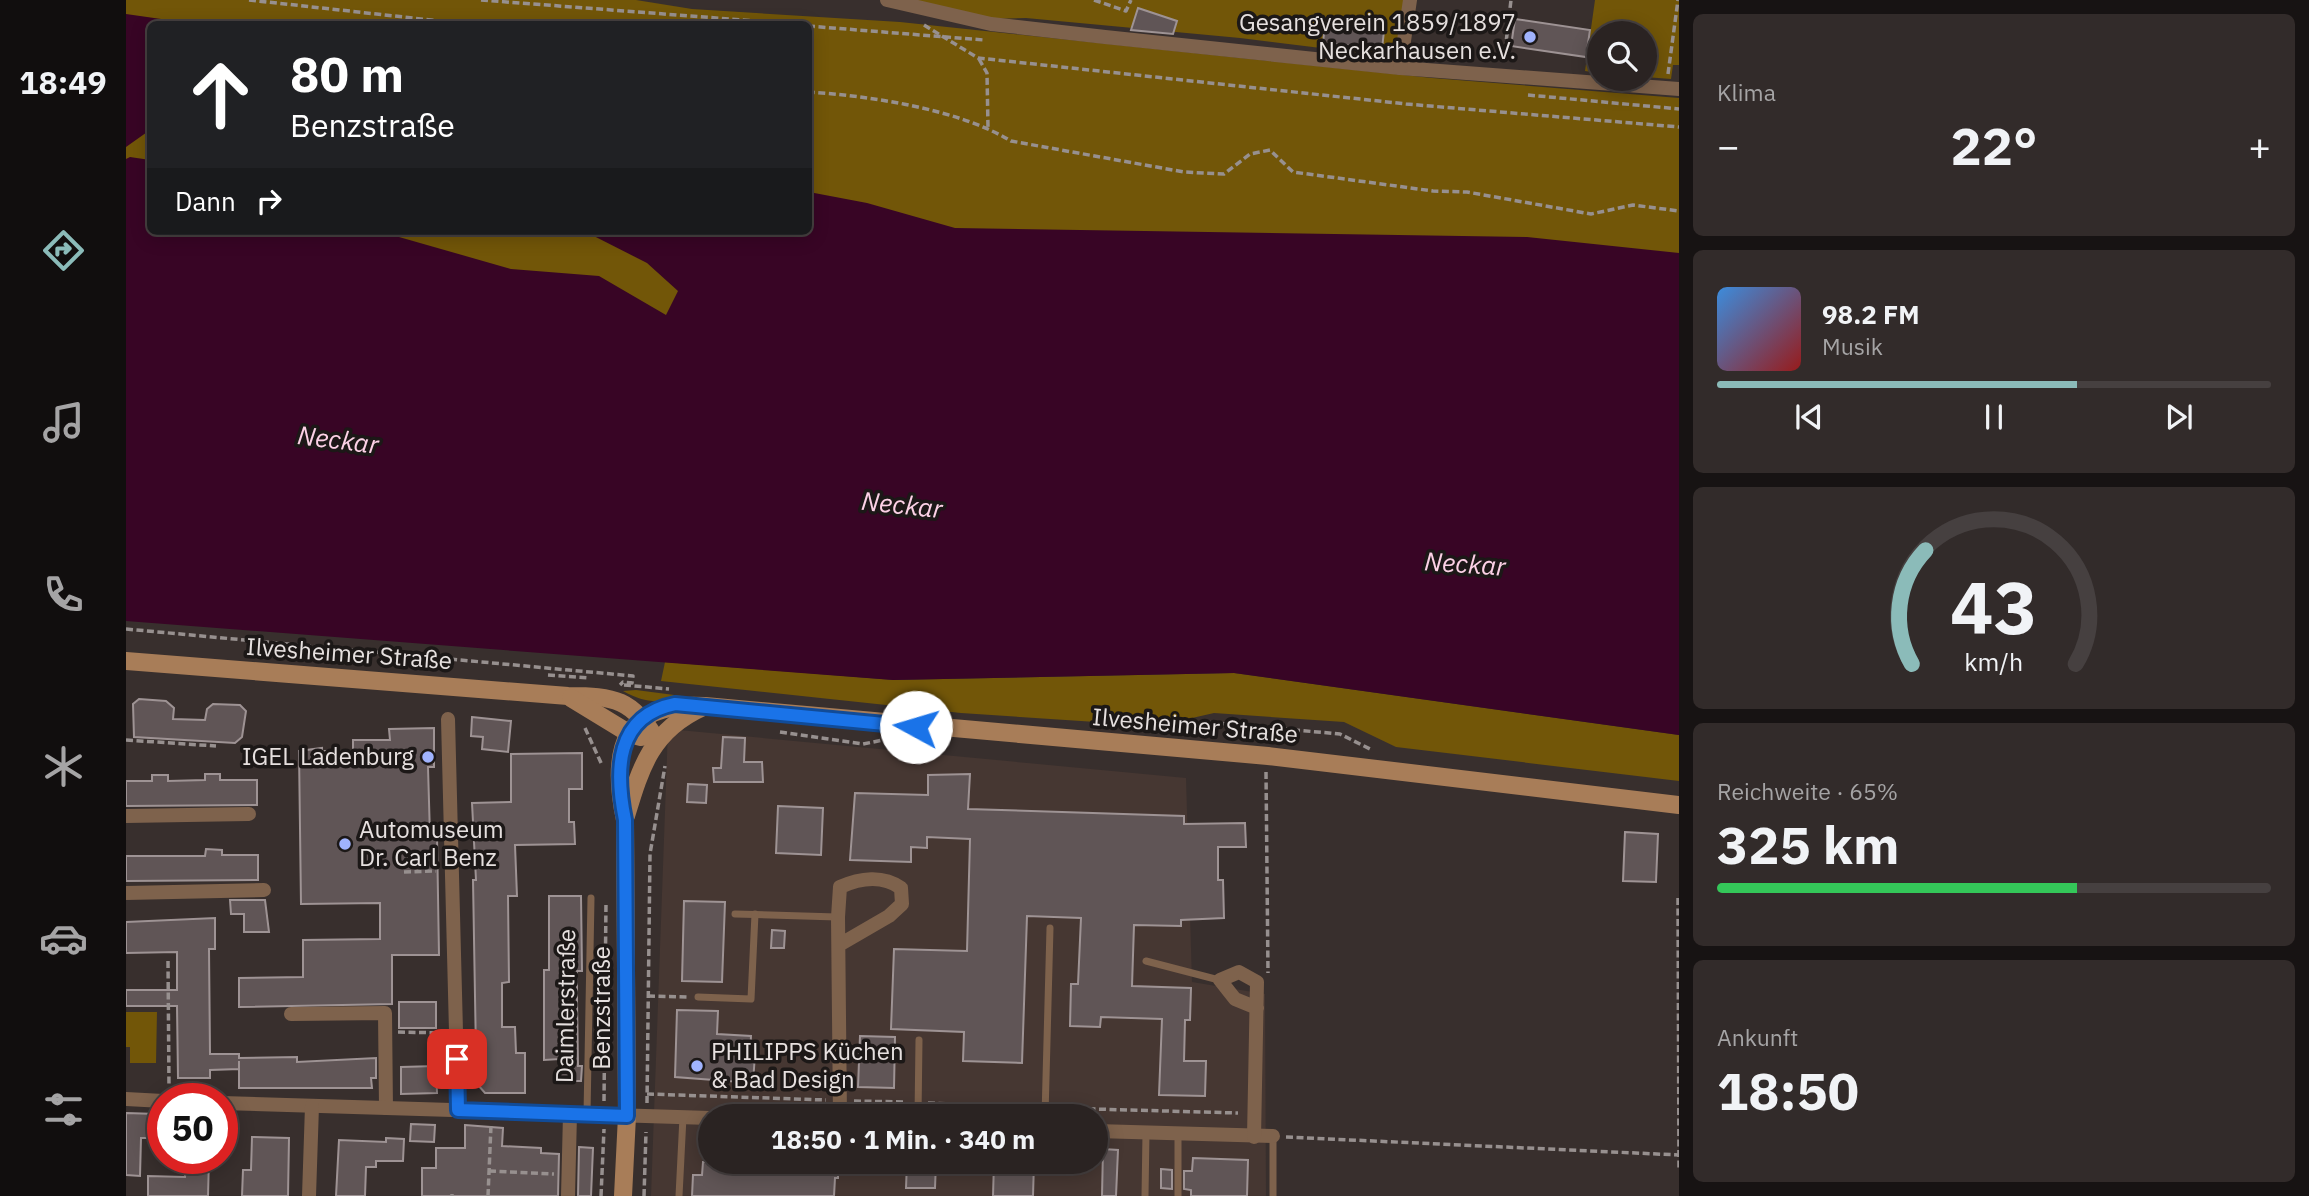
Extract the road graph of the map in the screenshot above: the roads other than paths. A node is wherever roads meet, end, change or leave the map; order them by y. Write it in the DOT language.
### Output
graph roads {
  1 [pos="1410,0"];
  2 [pos="894,2"];
  3 [pos="1400,68"];
  4 [pos="1673,88"];
  5 [pos="126,661"];
  6 [pos="568,696"];
  7 [pos="705,706"];
  8 [pos="644,718"];
  9 [pos="448,719"];
  10 [pos="630,734"];
  11 [pos="657,741"];
  12 [pos="1679,805"];
  13 [pos="249,814"];
  14 [pos="126,816"];
  15 [pos="625,820"];
  16 [pos="264,890"];
  17 [pos="126,893"];
  18 [pos="591,898"];
  19 [pos="735,914"];
  20 [pos="755,914"];
  21 [pos="838,917"];
  22 [pos="1050,928"];
  23 [pos="839,945"];
  24 [pos="1146,961"];
  25 [pos="1220,980"];
  26 [pos="698,997"];
  27 [pos="1257,1008"];
  28 [pos="291,1014"];
  29 [pos="919,1040"];
  30 [pos="126,1099"];
  31 [pos="147,1100"];
  32 [pos="238,1103"];
  33 [pos="840,1104"];
  34 [pos="918,1104"];
  35 [pos="1045,1104"];
  36 [pos="312,1105"];
  37 [pos="386,1108"];
  38 [pos="458,1110"];
  39 [pos="570,1114"];
  40 [pos="587,1115"];
  41 [pos="627,1116"];
  42 [pos="683,1117"];
  43 [pos="698,1118"];
  44 [pos="1108,1132"];
  45 [pos="1146,1133"];
  46 [pos="1178,1134"];
  47 [pos="1273,1136"];
  48 [pos="1254,1137"];
  49 [pos="309,1196"];
  50 [pos="568,1196"];
  51 [pos="623,1196"];
  52 [pos="679,1196"];
  53 [pos="1145,1196"];
  54 [pos="1178,1196"];
  55 [pos="1273,1196"];
  1 -- 3 [label="street"];
  2 -- 3 [label="street"];
  3 -- 4 [label="street"];
  5 -- 6 [label="main road, Ilvesheimer Straße"];
  6 -- 8 [label="main road, Ilvesheimer Straße"];
  6 -- 10 [label="main road, Ilvesheimer Straße"];
  7 -- 8 [label="main road, Benzstraße"];
  7 -- 11 [label="main road, Benzstraße"];
  7 -- 12 [label="main road, Ilvesheimer Straße"];
  8 -- 10 [label="main road, Benzstraße"];
  8 -- 11 [label="main road, Ilvesheimer Straße"];
  9 -- 38 [label="street"];
  10 -- 11 [label="main road, Ilvesheimer Straße"];
  10 -- 15 [label="main road, Benzstraße"];
  11 -- 15 [label="main road, Benzstraße"];
  13 -- 14 [label="street"];
  15 -- 41 [label="main road, Benzstraße"];
  16 -- 17 [label="street"];
  18 -- 40 [label="lane, Daimlerstraße"];
  19 -- 20 [label="lane"];
  20 -- 21 [label="lane"];
  20 -- 26 [label="lane"];
  21 -- 23 [label="street"];
  21 -- 23 [label="street"];
  22 -- 35 [label="lane"];
  23 -- 33 [label="street"];
  24 -- 25 [label="lane"];
  25 -- 27 [label="street"];
  25 -- 27 [label="street"];
  27 -- 48 [label="street"];
  28 -- 37 [label="street"];
  29 -- 34 [label="lane"];
  30 -- 31 [label="street"];
  32 -- 36 [label="street, Daimlerstraße"];
  36 -- 37 [label="street, Daimlerstraße"];
  36 -- 49 [label="street"];
  37 -- 38 [label="street, Daimlerstraße"];
  38 -- 39 [label="street, Daimlerstraße"];
  39 -- 40 [label="street, Daimlerstraße"];
  39 -- 50 [label="street"];
  40 -- 41 [label="street, Daimlerstraße"];
  41 -- 42 [label="street, Daimlerstraße"];
  41 -- 51 [label="main road, Benzstraße"];
  42 -- 43 [label="street, Daimlerstraße"];
  42 -- 52 [label="lane"];
  44 -- 45 [label="street"];
  45 -- 46 [label="street"];
  45 -- 53 [label="lane"];
  46 -- 48 [label="street"];
  46 -- 54 [label="lane"];
  47 -- 48 [label="street"];
  47 -- 55 [label="lane"];
}
